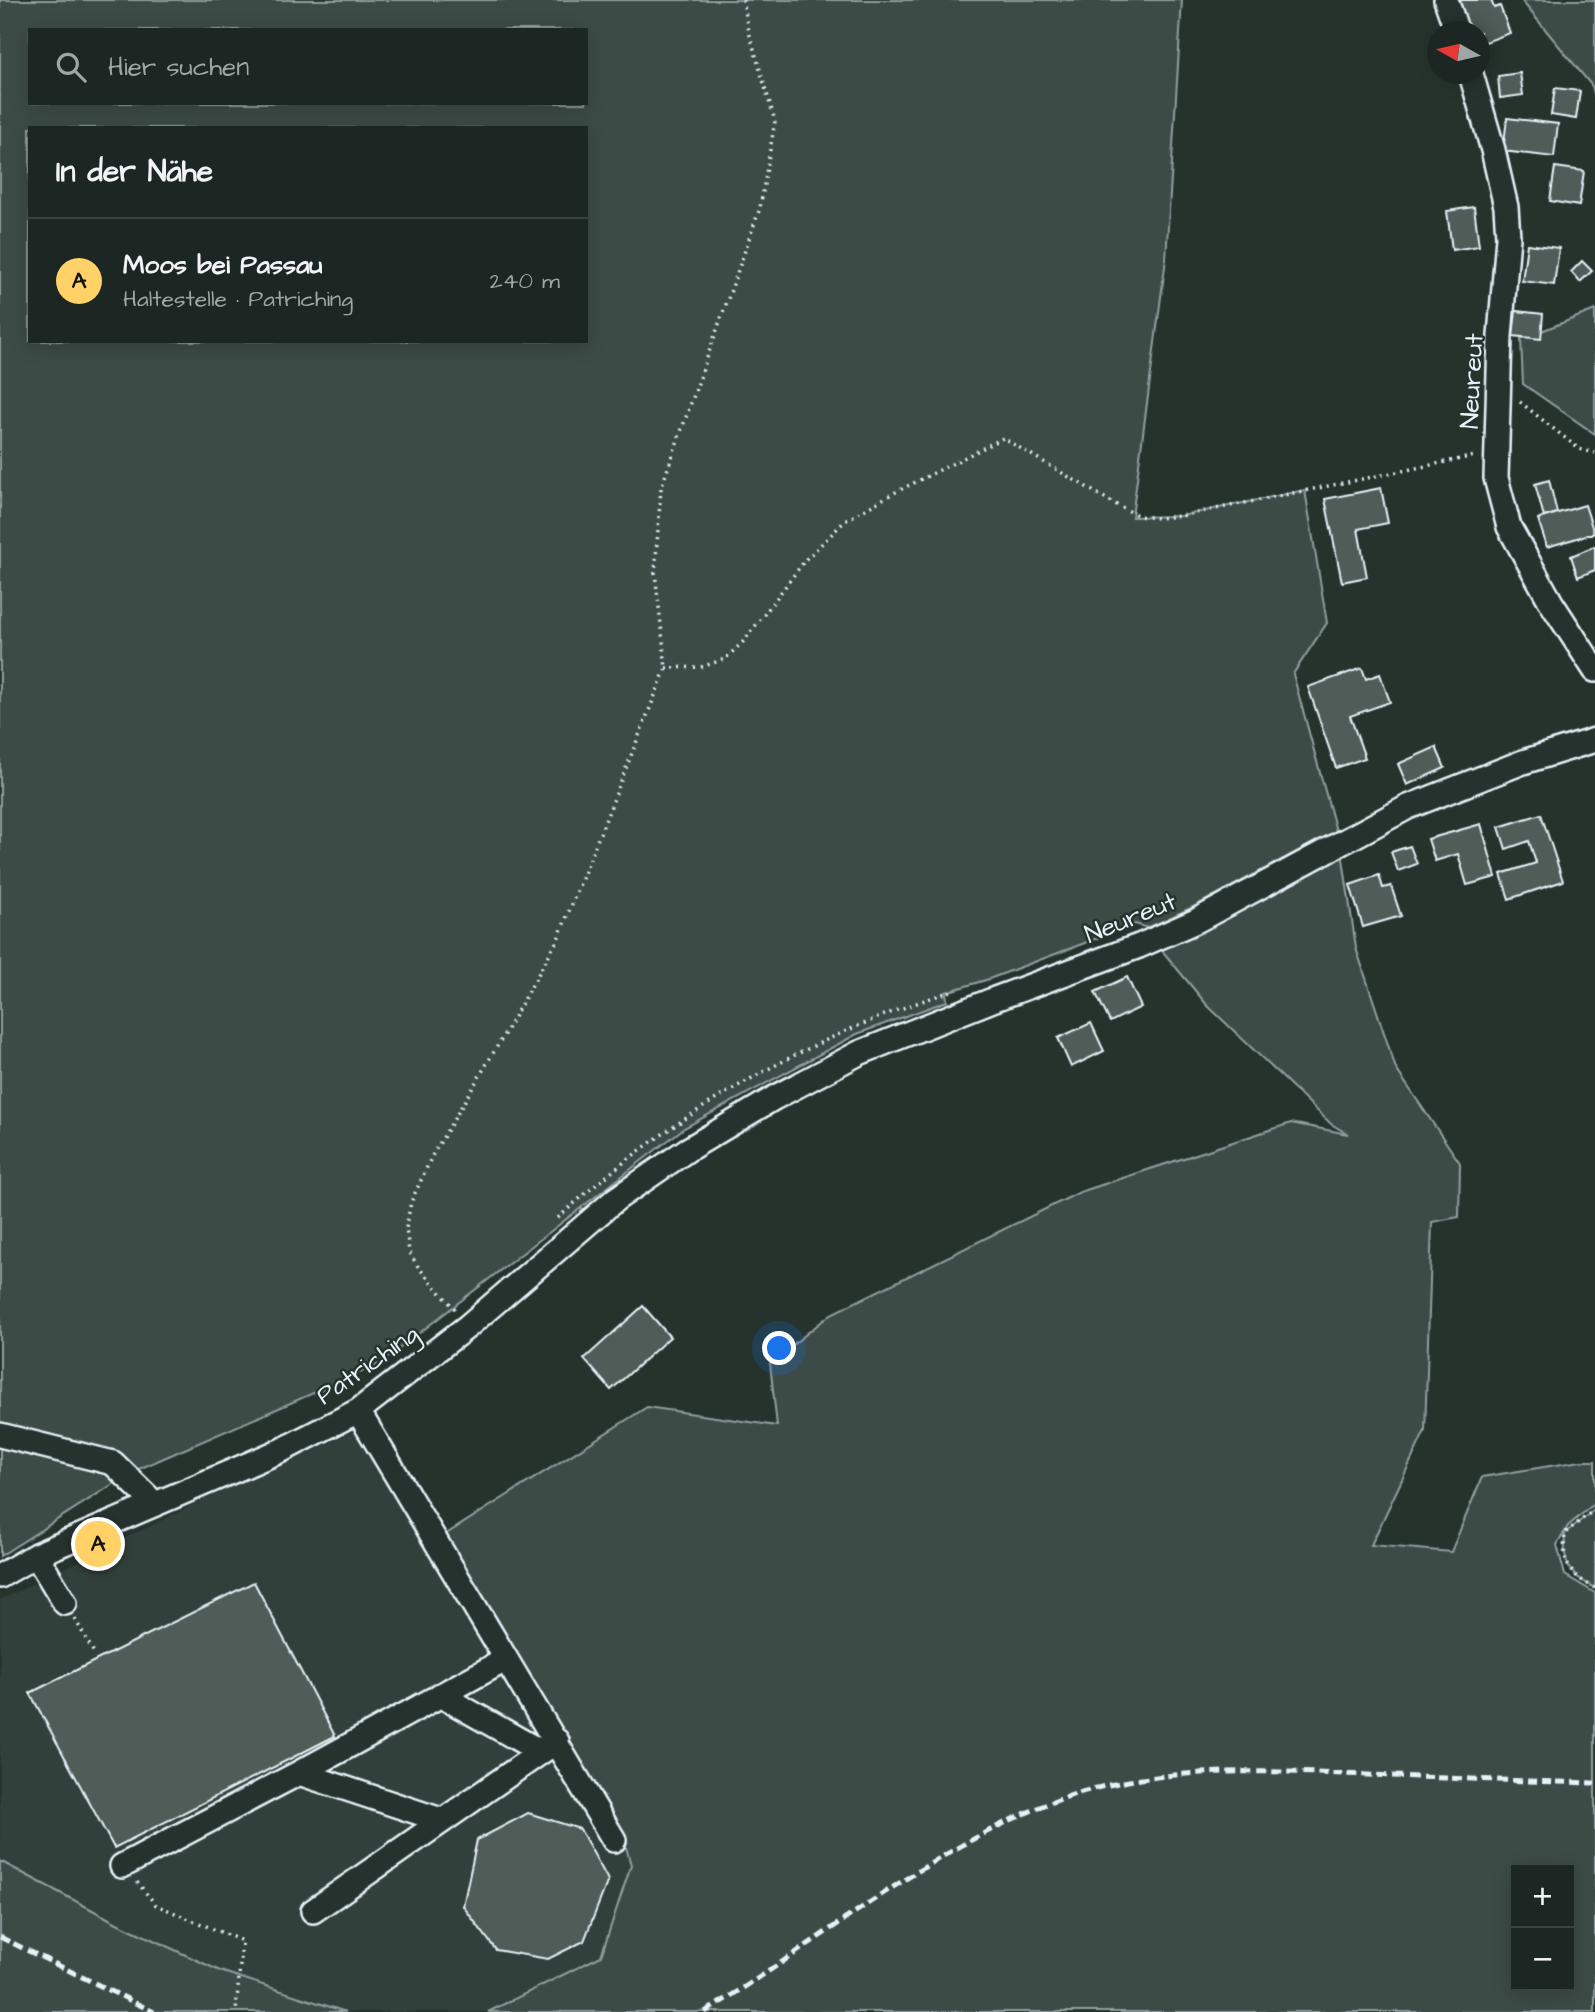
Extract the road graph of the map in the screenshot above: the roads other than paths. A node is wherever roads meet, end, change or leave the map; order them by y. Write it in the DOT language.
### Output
graph roads {
  1 [pos="1446,0"];
  2 [pos="1453,21"];
  3 [pos="1475,84"];
  4 [pos="1595,670"];
  5 [pos="1595,740"];
  6 [pos="687,1150"];
  7 [pos="358,1410"];
  8 [pos="0,1435"];
  9 [pos="155,1504"];
  10 [pos="36,1555"];
  11 [pos="0,1576"];
  12 [pos="65,1603"];
  13 [pos="505,1660"];
  14 [pos="440,1695"];
  15 [pos="549,1746"];
  16 [pos="299,1773"];
  17 [pos="441,1820"];
  18 [pos="614,1840"];
  19 [pos="122,1866"];
  20 [pos="313,1911"];
  1 -- 2 [label="street"];
  3 -- 4 [label="street, Neureut"];
  5 -- 6 [label="street, Neureut"];
  6 -- 7 [label="street, Patriching"];
  7 -- 9 [label="street, Patriching"];
  7 -- 13 [label="street"];
  8 -- 9 [label="street"];
  9 -- 10 [label="street, Patriching"];
  10 -- 11 [label="street, Patriching"];
  10 -- 12 [label="street"];
  13 -- 14 [label="street"];
  13 -- 15 [label="street"];
  14 -- 15 [label="street"];
  14 -- 16 [label="street"];
  15 -- 17 [label="street"];
  15 -- 18 [label="street"];
  16 -- 17 [label="street"];
  16 -- 19 [label="street"];
  17 -- 20 [label="street"];
}
